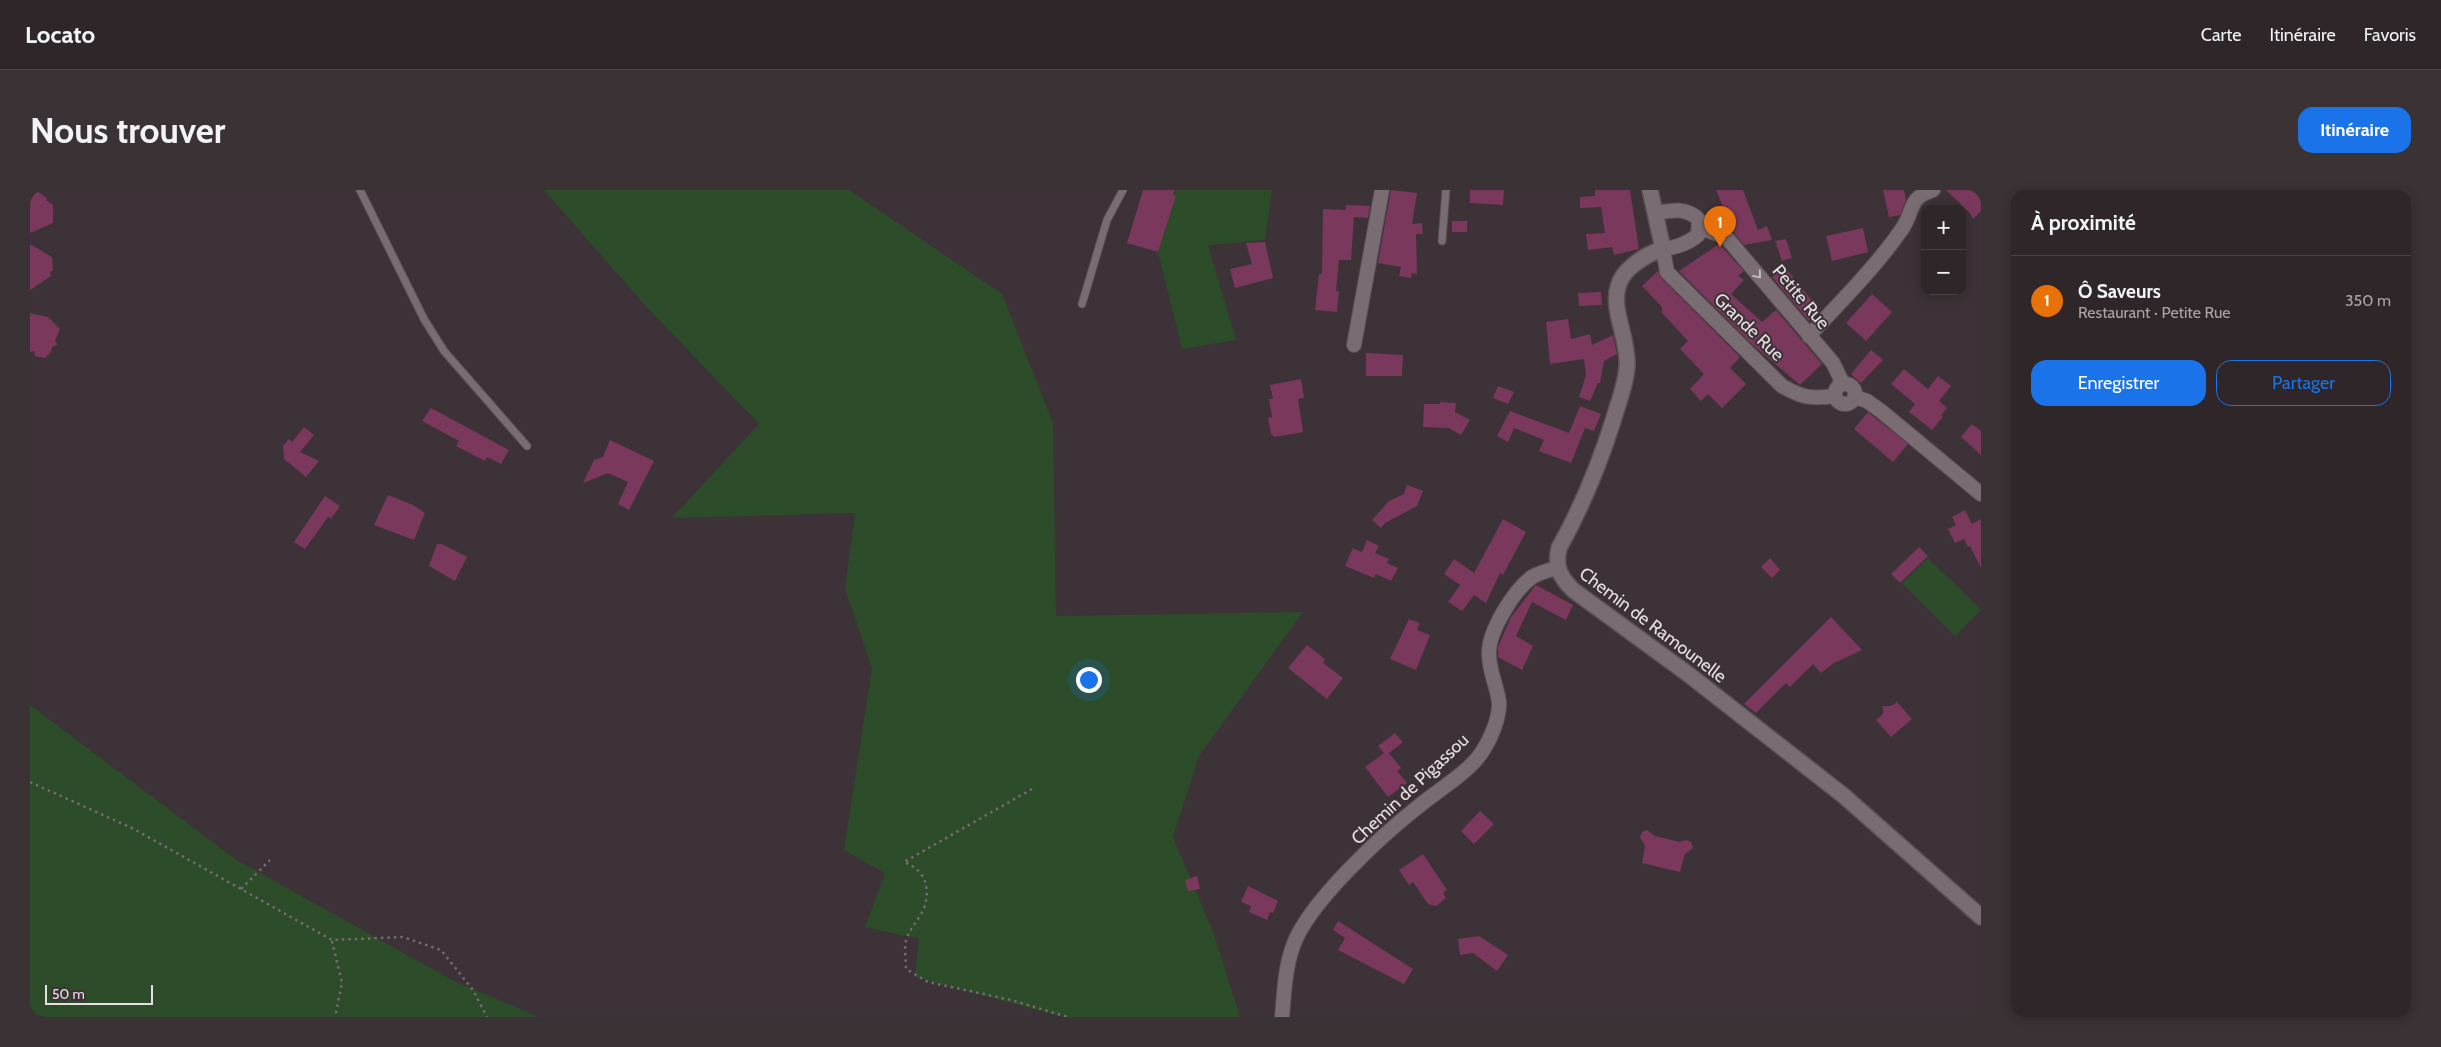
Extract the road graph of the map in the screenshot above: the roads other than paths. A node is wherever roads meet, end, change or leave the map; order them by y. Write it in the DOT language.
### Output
graph roads {
  1 [pos="360,190"];
  2 [pos="1123,190"];
  3 [pos="1382,190"];
  4 [pos="1446,190"];
  5 [pos="1650,190"];
  6 [pos="1933,190"];
  7 [pos="1656,213"];
  8 [pos="1700,228"];
  9 [pos="1442,241"];
  10 [pos="1663,249"];
  11 [pos="1082,304"];
  12 [pos="1809,336"];
  13 [pos="1354,345"];
  14 [pos="1843,384"];
  15 [pos="1835,396"];
  16 [pos="1855,397"];
  17 [pos="527,446"];
  18 [pos="1981,494"];
  19 [pos="1557,568"];
  20 [pos="1981,918"];
  21 [pos="1282,1017"];
  1 -- 17 [label="lane"];
  2 -- 11 [label="lane"];
  3 -- 13 [label="street"];
  4 -- 9 [label="lane"];
  5 -- 7 [label="street"];
  6 -- 12 [label="street"];
  7 -- 8 [label="street"];
  7 -- 10 [label="street"];
  8 -- 10 [label="street"];
  8 -- 12 [label="street, Petite Rue, one-way"];
  10 -- 15 [label="street, Grande Rue"];
  10 -- 19 [label="street, Chemin de Ramounelle"];
  12 -- 14 [label="street, Petite Rue"];
  14 -- 15 [label="street"];
  14 -- 16 [label="street"];
  15 -- 16 [label="street"];
  16 -- 18 [label="street"];
  19 -- 20 [label="street, Chemin de Ramounelle"];
  19 -- 21 [label="street, Chemin de Pigassou"];
}
